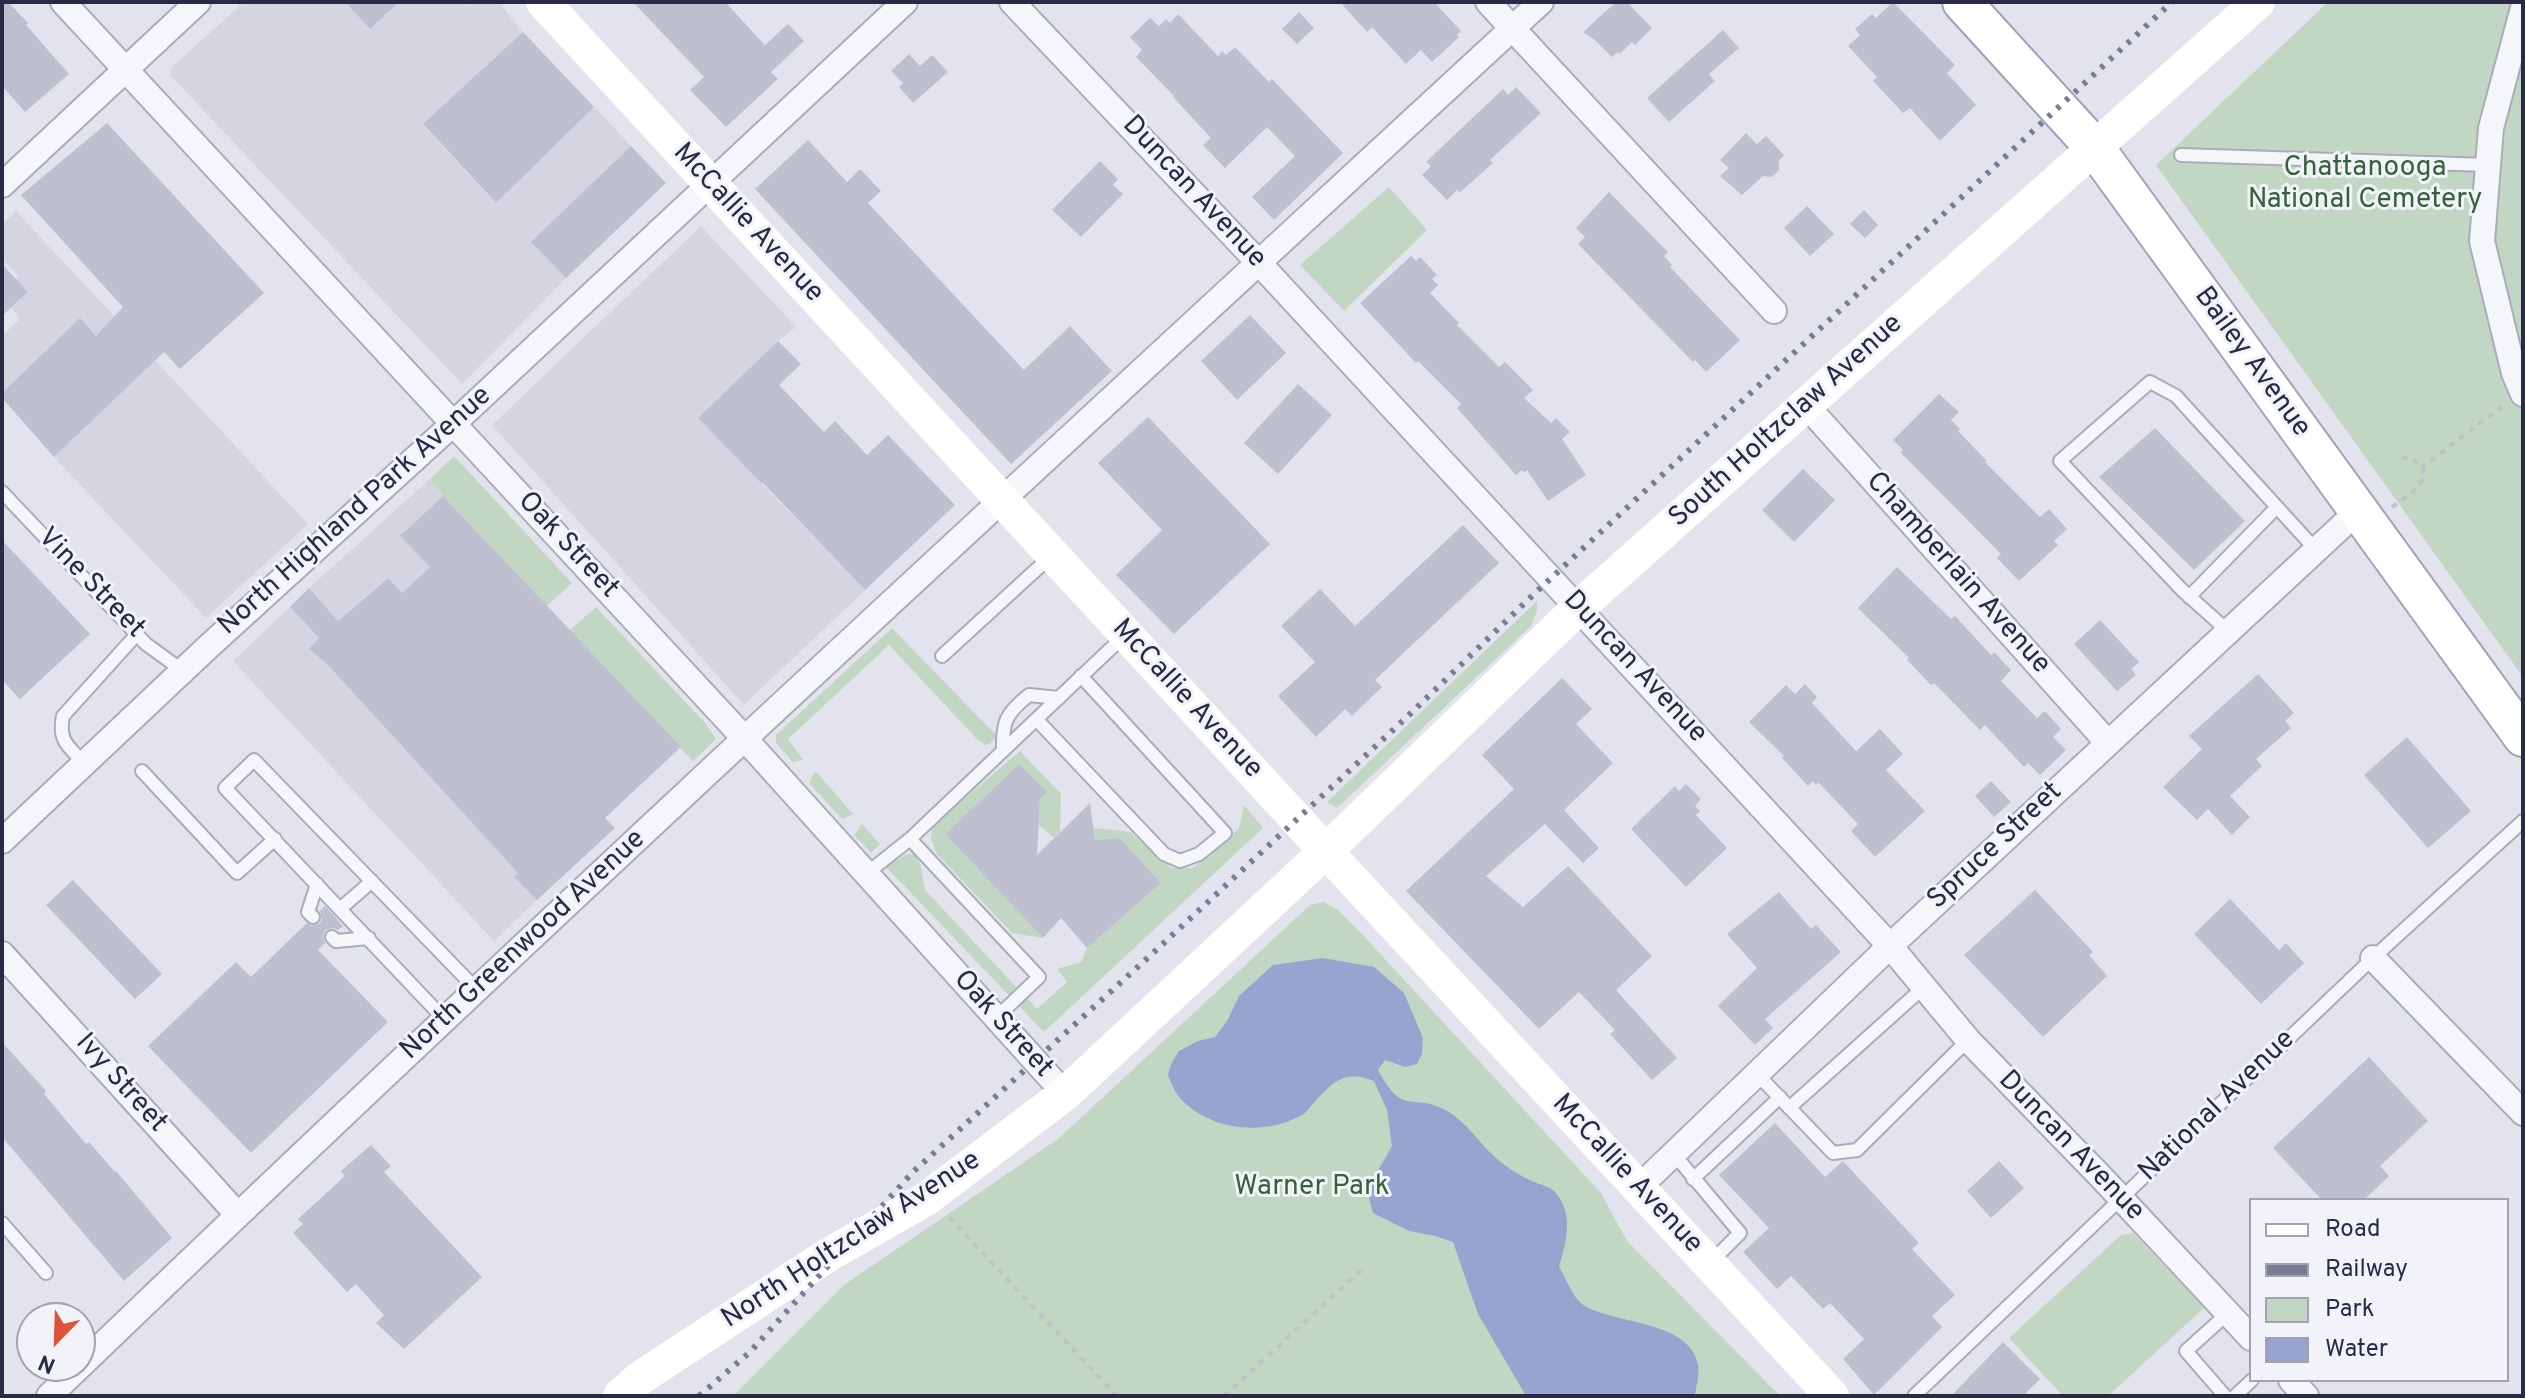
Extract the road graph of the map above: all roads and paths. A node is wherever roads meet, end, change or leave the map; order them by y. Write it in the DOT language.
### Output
graph roads {
  1 [pos="63,2"];
  2 [pos="198,2"];
  3 [pos="543,2"];
  4 [pos="905,2"];
  5 [pos="1012,2"];
  6 [pos="1488,2"];
  7 [pos="1541,2"];
  8 [pos="1962,2"];
  9 [pos="2258,2"];
  10 [pos="2523,8"];
  11 [pos="1513,28"];
  12 [pos="126,70"];
  13 [pos="2095,148"];
  14 [pos="2181,155"];
  15 [pos="2488,165"];
  16 [pos="710,184"];
  17 [pos="2,185"];
  18 [pos="1259,263"];
  19 [pos="1774,311"];
  20 [pos="2522,393"];
  21 [pos="1806,405"];
  22 [pos="454,423"];
  23 [pos="2400,460"];
  24 [pos="2421,468"];
  25 [pos="2,492"];
  26 [pos="1002,500"];
  27 [pos="2277,507"];
  28 [pos="2363,518"];
  29 [pos="2316,550"];
  30 [pos="1052,555"];
  31 [pos="2186,594"];
  32 [pos="1578,608"];
  33 [pos="2229,632"];
  34 [pos="137,634"];
  35 [pos="1126,634"];
  36 [pos="942,656"];
  37 [pos="183,671"];
  38 [pos="1081,676"];
  39 [pos="1059,698"];
  40 [pos="1037,720"];
  41 [pos="2523,737"];
  42 [pos="745,739"];
  43 [pos="2108,743"];
  44 [pos="1003,751"];
  45 [pos="84,763"];
  46 [pos="142,771"];
  47 [pos="2523,821"];
  48 [pos="275,839"];
  49 [pos="910,839"];
  50 [pos="2,841"];
  51 [pos="1326,851"];
  52 [pos="866,874"];
  53 [pos="372,881"];
  54 [pos="317,884"];
  55 [pos="340,909"];
  56 [pos="313,917"];
  57 [pos="332,937"];
  58 [pos="369,938"];
  59 [pos="1890,946"];
  60 [pos="2,954"];
  61 [pos="2373,958"];
  62 [pos="1924,987"];
  63 [pos="477,990"];
  64 [pos="996,1018"];
  65 [pos="445,1020"];
  66 [pos="1968,1040"];
  67 [pos="1757,1074"];
  68 [pos="1065,1094"];
  69 [pos="1780,1097"];
  70 [pos="1789,1108"];
  71 [pos="2523,1113"];
  72 [pos="1673,1153"];
  73 [pos="1693,1179"];
  74 [pos="1638,1188"];
  75 [pos="2122,1200"];
  76 [pos="237,1214"];
  77 [pos="949,1217"];
  78 [pos="2,1223"];
  79 [pos="1709,1264"];
  80 [pos="1364,1268"];
  81 [pos="46,1273"];
  82 [pos="2228,1313"];
  83 [pos="2249,1336"];
  84 [pos="2250,1382"];
  85 [pos="1816,1384"];
  86 [pos="49,1396"];
  87 [pos="620,1396"];
  88 [pos="1117,1396"];
  89 [pos="1224,1396"];
  90 [pos="1914,1396"];
  91 [pos="2225,1396"];
  92 [pos="2235,1396"];
  1 -- 12 [label="street, Oak Street"];
  2 -- 12 [label="street"];
  3 -- 16 [label="main road, McCallie Avenue"];
  4 -- 16 [label="street, North Highland Park Avenue"];
  5 -- 18 [label="street, Duncan Avenue"];
  6 -- 11 [label="street"];
  7 -- 11 [label="street, North Greenwood Avenue"];
  8 -- 13 [label="main road, Bailey Avenue"];
  9 -- 13 [label="main road, South Holtzclaw Avenue"];
  10 -- 15 [label="street"];
  11 -- 18 [label="street, North Greenwood Avenue"];
  11 -- 19 [label="street"];
  12 -- 17 [label="street"];
  12 -- 22 [label="street, Oak Street"];
  13 -- 21 [label="main road, South Holtzclaw Avenue"];
  13 -- 28 [label="main road, Bailey Avenue"];
  14 -- 15 [label="lane"];
  15 -- 20 [label="street"];
  16 -- 22 [label="street, North Highland Park Avenue"];
  16 -- 26 [label="main road, McCallie Avenue"];
  18 -- 26 [label="street, North Greenwood Avenue"];
  18 -- 32 [label="street, Duncan Avenue"];
  20 -- 24 [label="path"];
  21 -- 32 [label="main road, South Holtzclaw Avenue"];
  21 -- 43 [label="street, Chamberlain Avenue"];
  22 -- 37 [label="street, North Highland Park Avenue"];
  22 -- 42 [label="street, Oak Street"];
  23 -- 24 [label="path"];
  24 -- 28 [label="path"];
  25 -- 34 [label="lane, Vine Street"];
  26 -- 30 [label="main road, McCallie Avenue"];
  26 -- 42 [label="street, North Greenwood Avenue"];
  27 -- 29 [label="lane"];
  27 -- 31 [label="lane"];
  27 -- 31 [label="lane"];
  28 -- 29 [label="street, Spruce Street"];
  28 -- 41 [label="main road, Bailey Avenue"];
  29 -- 33 [label="street, Spruce Street"];
  30 -- 35 [label="main road, McCallie Avenue"];
  30 -- 36 [label="lane"];
  31 -- 33 [label="lane"];
  32 -- 51 [label="main road, South Holtzclaw Avenue"];
  32 -- 59 [label="street, Duncan Avenue"];
  33 -- 43 [label="street, Spruce Street"];
  34 -- 37 [label="lane, Vine Street"];
  34 -- 45 [label="lane"];
  35 -- 38 [label="lane"];
  35 -- 51 [label="main road, McCallie Avenue"];
  37 -- 45 [label="street, North Highland Park Avenue"];
  38 -- 39 [label="lane"];
  38 -- 40 [label="lane"];
  39 -- 40 [label="lane"];
  39 -- 44 [label="lane"];
  40 -- 44 [label="lane"];
  42 -- 52 [label="street, Oak Street"];
  42 -- 63 [label="street, North Greenwood Avenue"];
  43 -- 59 [label="street, Spruce Street"];
  44 -- 49 [label="lane"];
  45 -- 50 [label="street, North Highland Park Avenue"];
  46 -- 48 [label="lane"];
  47 -- 61 [label="lane, National Avenue"];
  48 -- 53 [label="lane"];
  48 -- 54 [label="lane"];
  49 -- 52 [label="lane"];
  49 -- 64 [label="lane"];
  51 -- 68 [label="main road, North Holtzclaw Avenue"];
  51 -- 74 [label="main road, McCallie Avenue"];
  52 -- 64 [label="street, Oak Street"];
  53 -- 55 [label="lane"];
  53 -- 63 [label="lane"];
  54 -- 55 [label="lane"];
  54 -- 56 [label="lane"];
  55 -- 58 [label="lane"];
  57 -- 58 [label="lane"];
  58 -- 65 [label="lane"];
  59 -- 62 [label="street, Duncan Avenue"];
  59 -- 67 [label="street, Spruce Street"];
  60 -- 76 [label="street, Ivy Street"];
  61 -- 71 [label="street"];
  61 -- 75 [label="lane, National Avenue"];
  62 -- 66 [label="street, Duncan Avenue"];
  62 -- 70 [label="lane"];
  63 -- 65 [label="street, North Greenwood Avenue"];
  64 -- 68 [label="street, Oak Street"];
  65 -- 76 [label="street, North Greenwood Avenue"];
  66 -- 70 [label="lane"];
  66 -- 75 [label="street, Duncan Avenue"];
  67 -- 69 [label="lane"];
  67 -- 72 [label="street, Spruce Street"];
  68 -- 87 [label="main road, North Holtzclaw Avenue"];
  69 -- 70 [label="lane"];
  69 -- 73 [label="lane"];
  72 -- 73 [label="lane"];
  72 -- 74 [label="street, Spruce Street"];
  73 -- 79 [label="lane"];
  74 -- 79 [label="main road, McCallie Avenue"];
  75 -- 82 [label="street, Duncan Avenue"];
  75 -- 90 [label="lane, National Avenue"];
  76 -- 86 [label="street, North Greenwood Avenue"];
  77 -- 88 [label="path"];
  78 -- 81 [label="lane"];
  79 -- 85 [label="main road, McCallie Avenue"];
  80 -- 89 [label="path"];
  82 -- 83 [label="street, Duncan Avenue"];
  82 -- 91 [label="lane"];
  84 -- 92 [label="lane"];
}
